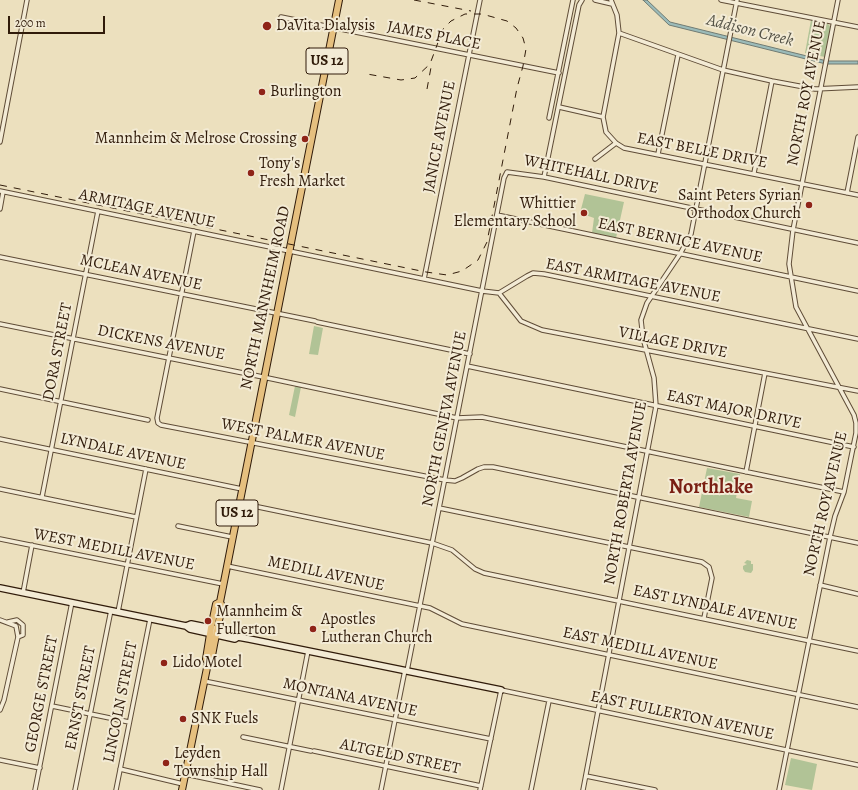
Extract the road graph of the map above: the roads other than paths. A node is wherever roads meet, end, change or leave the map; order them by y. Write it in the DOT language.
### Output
graph roads {
  1 [pos="27,0"];
  2 [pos="339,0"];
  3 [pos="480,0"];
  4 [pos="574,0"];
  5 [pos="582,0"];
  6 [pos="595,0"];
  7 [pos="721,0"];
  8 [pos="838,0"];
  9 [pos="611,2"];
  10 [pos="737,2"];
  11 [pos="282,18"];
  12 [pos="834,22"];
  13 [pos="858,27"];
  14 [pos="333,28"];
  15 [pos="619,33"];
  16 [pos="469,55"];
  17 [pos="678,55"];
  18 [pos="723,70"];
  19 [pos="559,73"];
  20 [pos="772,81"];
  21 [pos="858,87"];
  22 [pos="820,89"];
  23 [pos="559,107"];
  24 [pos="603,116"];
  25 [pos="549,118"];
  26 [pos="858,137"];
  27 [pos="0,142"];
  28 [pos="616,143"];
  29 [pos="658,154"];
  30 [pos="594,159"];
  31 [pos="705,164"];
  32 [pos="507,172"];
  33 [pos="754,173"];
  34 [pos="544,177"];
  35 [pos="802,184"];
  36 [pos="2,191"];
  37 [pos="847,193"];
  38 [pos="858,195"];
  39 [pos="0,209"];
  40 [pos="696,210"];
  41 [pos="98,211"];
  42 [pos="497,215"];
  43 [pos="793,230"];
  44 [pos="194,231"];
  45 [pos="858,243"];
  46 [pos="289,250"];
  47 [pos="680,254"];
  48 [pos="0,257"];
  49 [pos="85,274"];
  50 [pos="789,277"];
  51 [pos="424,279"];
  52 [pos="482,291"];
  53 [pos="858,291"];
  54 [pos="499,293"];
  55 [pos="181,294"];
  56 [pos="652,296"];
  57 [pos="276,313"];
  58 [pos="0,324"];
  59 [pos="806,328"];
  60 [pos="73,338"];
  61 [pos="858,339"];
  62 [pos="646,350"];
  63 [pos="470,354"];
  64 [pos="168,357"];
  65 [pos="467,366"];
  66 [pos="765,373"];
  67 [pos="263,376"];
  68 [pos="840,388"];
  69 [pos="0,389"];
  70 [pos="858,391"];
  71 [pos="61,401"];
  72 [pos="656,406"];
  73 [pos="457,418"];
  74 [pos="148,420"];
  75 [pos="754,426"];
  76 [pos="0,439"];
  77 [pos="251,442"];
  78 [pos="854,447"];
  79 [pos="51,450"];
  80 [pos="648,452"];
  81 [pos="146,469"];
  82 [pos="746,472"];
  83 [pos="445,480"];
  84 [pos="0,489"];
  85 [pos="242,489"];
  86 [pos="844,492"];
  87 [pos="42,497"];
  88 [pos="638,497"];
  89 [pos="239,503"];
  90 [pos="439,508"];
  91 [pos="136,517"];
  92 [pos="178,526"];
  93 [pos="232,537"];
  94 [pos="830,537"];
  95 [pos="0,539"];
  96 [pos="432,543"];
  97 [pos="858,543"];
  98 [pos="32,545"];
  99 [pos="628,547"];
  100 [pos="127,564"];
  101 [pos="226,566"];
  102 [pos="223,584"];
  103 [pos="820,585"];
  104 [pos="0,588"];
  105 [pos="22,593"];
  106 [pos="858,594"];
  107 [pos="619,600"];
  108 [pos="72,602"];
  109 [pos="420,606"];
  110 [pos="111,610"];
  111 [pos="118,612"];
  112 [pos="150,618"];
  113 [pos="704,618"];
  114 [pos="0,620"];
  115 [pos="8,622"];
  116 [pos="214,632"];
  117 [pos="18,637"];
  118 [pos="809,641"];
  119 [pos="308,651"];
  120 [pos="858,651"];
  121 [pos="608,654"];
  122 [pos="406,671"];
  123 [pos="204,680"];
  124 [pos="501,690"];
  125 [pos="798,694"];
  126 [pos="299,699"];
  127 [pos="549,701"];
  128 [pos="52,706"];
  129 [pos="858,707"];
  130 [pos="0,710"];
  131 [pos="596,710"];
  132 [pos="90,714"];
  133 [pos="395,719"];
  134 [pos="129,722"];
  135 [pos="243,737"];
  136 [pos="491,739"];
  137 [pos="290,746"];
  138 [pos="787,750"];
  139 [pos="0,760"];
  140 [pos="858,765"];
  141 [pos="386,767"];
  142 [pos="40,768"];
  143 [pos="120,769"];
  144 [pos="185,774"];
  145 [pos="586,776"];
  146 [pos="183,787"];
  147 [pos="481,788"];
  148 [pos="35,790"];
  149 [pos="75,790"];
  150 [pos="116,790"];
  151 [pos="260,790"];
  152 [pos="281,790"];
  153 [pos="381,790"];
  154 [pos="531,790"];
  155 [pos="583,790"];
  156 [pos="655,790"];
  157 [pos="779,790"];
  1 -- 27 [label="street"];
  2 -- 14 [label="main road, NORTH MANNHEIM ROAD / US 12"];
  3 -- 16 [label="street, JANICE AVENUE"];
  4 -- 19 [label="street"];
  5 -- 23 [label="street"];
  6 -- 9 [label="street"];
  7 -- 10 [label="street"];
  8 -- 12 [label="street, NORTH ROY AVENUE"];
  9 -- 15 [label="street"];
  10 -- 12 [label="street"];
  10 -- 18 [label="street, NORTH ROBERTA AVENUE"];
  11 -- 14 [label="street, JAMES PLACE"];
  12 -- 13 [label="street"];
  12 -- 22 [label="street, NORTH ROY AVENUE"];
  14 -- 16 [label="street, JAMES PLACE"];
  14 -- 46 [label="main road, NORTH MANNHEIM ROAD / US 12"];
  15 -- 17 [label="street"];
  15 -- 24 [label="street"];
  16 -- 19 [label="street, JAMES PLACE"];
  16 -- 51 [label="street, JANICE AVENUE"];
  17 -- 18 [label="street"];
  17 -- 29 [label="street"];
  18 -- 20 [label="street"];
  18 -- 31 [label="street, NORTH ROBERTA AVENUE"];
  19 -- 25 [label="street"];
  20 -- 22 [label="street"];
  20 -- 33 [label="street"];
  21 -- 22 [label="street"];
  22 -- 35 [label="street, NORTH ROY AVENUE"];
  23 -- 24 [label="street"];
  23 -- 34 [label="street"];
  24 -- 28 [label="street, EAST BELLE DRIVE"];
  26 -- 37 [label="street"];
  28 -- 29 [label="street, EAST BELLE DRIVE"];
  28 -- 30 [label="street"];
  29 -- 31 [label="street, EAST BELLE DRIVE"];
  31 -- 33 [label="street, EAST BELLE DRIVE"];
  31 -- 40 [label="street, NORTH ROBERTA AVENUE"];
  32 -- 34 [label="street, WHITEHALL DRIVE"];
  32 -- 42 [label="street, NORTH GENEVA AVENUE"];
  33 -- 35 [label="street, EAST BELLE DRIVE"];
  34 -- 40 [label="street, WHITEHALL DRIVE"];
  35 -- 37 [label="street, EAST BELLE DRIVE"];
  35 -- 43 [label="street, NORTH ROY AVENUE"];
  36 -- 39 [label="street"];
  36 -- 41 [label="street, ARMITAGE AVENUE"];
  37 -- 38 [label="street, EAST BELLE DRIVE"];
  40 -- 43 [label="street, WHITEHALL DRIVE"];
  40 -- 47 [label="street, NORTH ROBERTA AVENUE"];
  41 -- 44 [label="street, ARMITAGE AVENUE"];
  41 -- 49 [label="street, DORA STREET"];
  42 -- 47 [label="street, EAST BERNICE AVENUE"];
  42 -- 52 [label="street, NORTH GENEVA AVENUE"];
  43 -- 45 [label="street, WHITEHALL DRIVE"];
  43 -- 50 [label="street, NORTH ROY AVENUE"];
  44 -- 46 [label="street, ARMITAGE AVENUE"];
  44 -- 55 [label="street"];
  46 -- 51 [label="street"];
  46 -- 57 [label="main road, NORTH MANNHEIM ROAD / US 12"];
  47 -- 50 [label="street, EAST BERNICE AVENUE"];
  47 -- 56 [label="street, NORTH ROBERTA AVENUE"];
  48 -- 49 [label="street, MCLEAN AVENUE"];
  49 -- 55 [label="street, MCLEAN AVENUE"];
  49 -- 60 [label="street, DORA STREET"];
  50 -- 53 [label="street, EAST BERNICE AVENUE"];
  50 -- 59 [label="street, NORTH ROY AVENUE"];
  51 -- 52 [label="street"];
  52 -- 54 [label="street"];
  52 -- 63 [label="street, NORTH GENEVA AVENUE"];
  54 -- 56 [label="street, EAST ARMITAGE AVENUE"];
  54 -- 62 [label="street, VILLAGE DRIVE"];
  55 -- 57 [label="street, MCLEAN AVENUE"];
  55 -- 64 [label="street"];
  56 -- 59 [label="street, EAST ARMITAGE AVENUE"];
  56 -- 62 [label="street, NORTH ROBERTA AVENUE"];
  57 -- 63 [label="street"];
  57 -- 67 [label="main road, NORTH MANNHEIM ROAD / US 12"];
  58 -- 60 [label="street, DICKENS AVENUE"];
  59 -- 61 [label="street, EAST ARMITAGE AVENUE"];
  59 -- 68 [label="street, NORTH ROY AVENUE"];
  60 -- 64 [label="street, DICKENS AVENUE"];
  60 -- 71 [label="street, DORA STREET"];
  62 -- 66 [label="street, VILLAGE DRIVE"];
  62 -- 72 [label="street, NORTH ROBERTA AVENUE"];
  63 -- 65 [label="street, NORTH GENEVA AVENUE"];
  64 -- 67 [label="street, DICKENS AVENUE"];
  64 -- 77 [label="street, WEST PALMER AVENUE"];
  65 -- 72 [label="street, EAST MAJOR DRIVE"];
  65 -- 73 [label="street, NORTH GENEVA AVENUE"];
  66 -- 68 [label="street, VILLAGE DRIVE"];
  66 -- 75 [label="street"];
  67 -- 73 [label="street, DICKENS AVENUE"];
  67 -- 77 [label="main road, NORTH MANNHEIM ROAD / US 12"];
  68 -- 70 [label="street, VILLAGE DRIVE"];
  68 -- 78 [label="street, NORTH ROY AVENUE"];
  69 -- 71 [label="street"];
  71 -- 74 [label="street"];
  71 -- 79 [label="street, DORA STREET"];
  72 -- 75 [label="street, EAST MAJOR DRIVE"];
  72 -- 80 [label="street, NORTH ROBERTA AVENUE"];
  73 -- 80 [label="street, DICKENS AVENUE"];
  73 -- 83 [label="street, NORTH GENEVA AVENUE"];
  75 -- 78 [label="street, EAST MAJOR DRIVE"];
  75 -- 82 [label="street"];
  76 -- 79 [label="street, LYNDALE AVENUE"];
  77 -- 83 [label="street, WEST PALMER AVENUE"];
  77 -- 85 [label="main road, NORTH MANNHEIM ROAD / US 12"];
  78 -- 86 [label="street, NORTH ROY AVENUE"];
  79 -- 81 [label="street, LYNDALE AVENUE"];
  79 -- 87 [label="street, DORA STREET"];
  80 -- 82 [label="street, DICKENS AVENUE"];
  80 -- 88 [label="street, NORTH ROBERTA AVENUE"];
  81 -- 85 [label="street, LYNDALE AVENUE"];
  81 -- 91 [label="street"];
  82 -- 86 [label="street, DICKENS AVENUE"];
  83 -- 88 [label="street"];
  83 -- 90 [label="street, NORTH GENEVA AVENUE"];
  84 -- 87 [label="street"];
  85 -- 89 [label="main road, NORTH MANNHEIM ROAD / US 12"];
  86 -- 94 [label="street, NORTH ROY AVENUE"];
  87 -- 91 [label="street"];
  88 -- 94 [label="street"];
  88 -- 99 [label="street, NORTH ROBERTA AVENUE"];
  89 -- 93 [label="main road, NORTH MANNHEIM ROAD / US 12"];
  89 -- 96 [label="street"];
  90 -- 96 [label="street, NORTH GENEVA AVENUE"];
  90 -- 99 [label="street"];
  91 -- 100 [label="street"];
  92 -- 93 [label="street"];
  93 -- 101 [label="main road, NORTH MANNHEIM ROAD / US 12"];
  94 -- 97 [label="street"];
  94 -- 103 [label="street, NORTH ROY AVENUE"];
  95 -- 98 [label="street, WEST MEDILL AVENUE"];
  96 -- 107 [label="street, EAST LYNDALE AVENUE"];
  96 -- 109 [label="street, NORTH GENEVA AVENUE"];
  98 -- 100 [label="street, WEST MEDILL AVENUE"];
  98 -- 105 [label="street"];
  99 -- 107 [label="street, NORTH ROBERTA AVENUE"];
  99 -- 113 [label="street"];
  100 -- 102 [label="street, WEST MEDILL AVENUE"];
  100 -- 111 [label="street"];
  101 -- 102 [label="main road, NORTH MANNHEIM ROAD / US 12"];
  101 -- 109 [label="street, MEDILL AVENUE"];
  102 -- 116 [label="main road, NORTH MANNHEIM ROAD / US 12"];
  103 -- 106 [label="street"];
  103 -- 118 [label="street, NORTH ROY AVENUE"];
  104 -- 105 [label="street"];
  105 -- 108 [label="street"];
  107 -- 113 [label="street, EAST LYNDALE AVENUE"];
  107 -- 121 [label="street, NORTH ROBERTA AVENUE"];
  108 -- 110 [label="street"];
  108 -- 128 [label="street, GEORGE STREET"];
  109 -- 121 [label="street, EAST MEDILL AVENUE"];
  109 -- 122 [label="street, NORTH GENEVA AVENUE"];
  110 -- 111 [label="street"];
  110 -- 132 [label="street, ERNST STREET"];
  111 -- 112 [label="street"];
  112 -- 116 [label="street"];
  112 -- 134 [label="street, LINCOLN STREET"];
  113 -- 118 [label="street, EAST LYNDALE AVENUE"];
  114 -- 115 [label="street"];
  115 -- 117 [label="street"];
  115 -- 117 [label="street"];
  116 -- 119 [label="street"];
  116 -- 123 [label="main road, NORTH MANNHEIM ROAD / US 12"];
  117 -- 130 [label="street"];
  118 -- 120 [label="street, EAST LYNDALE AVENUE"];
  118 -- 125 [label="street, NORTH ROY AVENUE"];
  119 -- 122 [label="street"];
  119 -- 126 [label="street"];
  121 -- 125 [label="street, EAST MEDILL AVENUE"];
  121 -- 131 [label="street, NORTH ROBERTA AVENUE"];
  122 -- 124 [label="street"];
  122 -- 133 [label="street, NORTH GENEVA AVENUE"];
  123 -- 126 [label="street, MONTANA AVENUE"];
  123 -- 144 [label="main road, NORTH MANNHEIM ROAD / US 12"];
  124 -- 127 [label="street, EAST FULLERTON AVENUE"];
  124 -- 136 [label="street"];
  125 -- 129 [label="street, EAST MEDILL AVENUE"];
  125 -- 138 [label="street, NORTH ROY AVENUE"];
  126 -- 133 [label="street, MONTANA AVENUE"];
  126 -- 137 [label="street"];
  127 -- 131 [label="street, EAST FULLERTON AVENUE"];
  127 -- 154 [label="street"];
  128 -- 132 [label="street"];
  128 -- 142 [label="street, GEORGE STREET"];
  131 -- 138 [label="street, EAST FULLERTON AVENUE"];
  131 -- 145 [label="street, NORTH ROBERTA AVENUE"];
  132 -- 134 [label="street"];
  132 -- 149 [label="street, ERNST STREET"];
  133 -- 136 [label="street, MONTANA AVENUE"];
  133 -- 141 [label="street, NORTH GENEVA AVENUE"];
  134 -- 143 [label="street, LINCOLN STREET"];
  135 -- 137 [label="street, ALTGELD STREET"];
  136 -- 147 [label="street"];
  137 -- 141 [label="street, ALTGELD STREET"];
  137 -- 152 [label="street"];
  138 -- 140 [label="street, EAST FULLERTON AVENUE"];
  138 -- 157 [label="street, NORTH ROY AVENUE"];
  139 -- 142 [label="street"];
  141 -- 147 [label="street, ALTGELD STREET"];
  141 -- 153 [label="street, NORTH GENEVA AVENUE"];
  142 -- 148 [label="street, GEORGE STREET"];
  143 -- 146 [label="street"];
  143 -- 150 [label="street, LINCOLN STREET"];
  144 -- 146 [label="main road, NORTH MANNHEIM ROAD / US 12"];
  144 -- 151 [label="street"];
  145 -- 155 [label="street, NORTH ROBERTA AVENUE"];
  145 -- 156 [label="street"];
}
